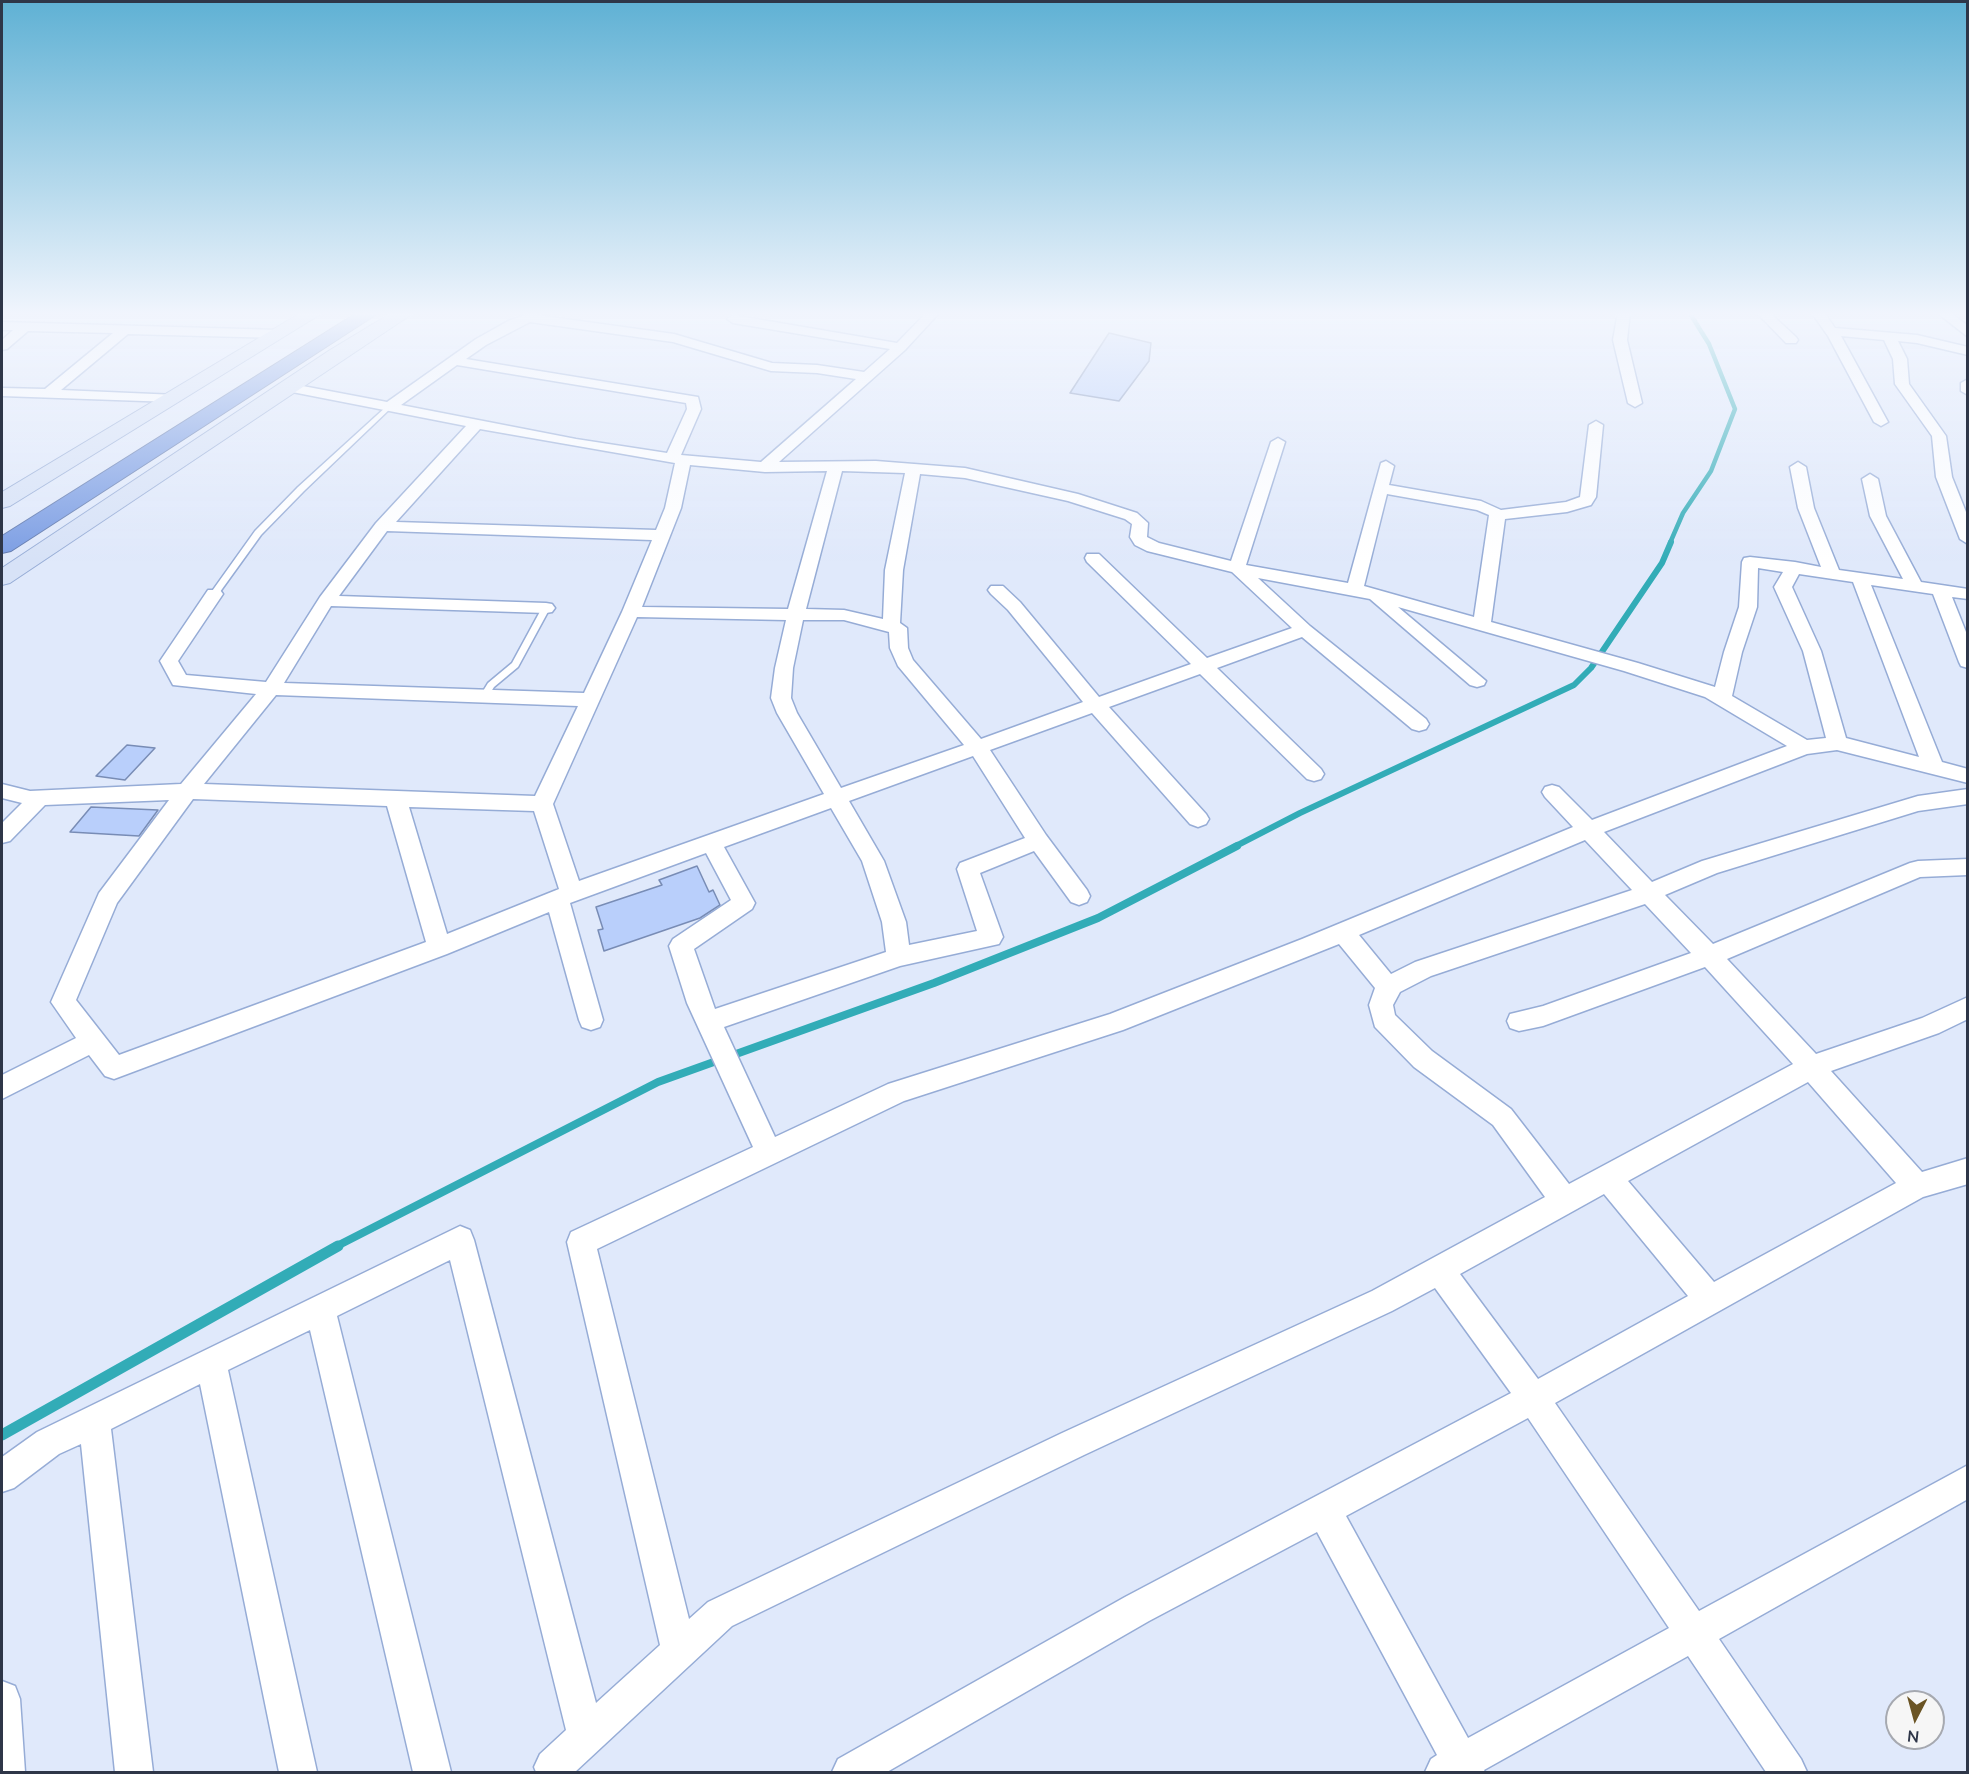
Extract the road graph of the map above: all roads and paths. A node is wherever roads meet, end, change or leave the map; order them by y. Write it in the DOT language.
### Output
graph roads {
  1 [pos="93,395"];
  2 [pos="177,395"];
  3 [pos="206,395"];
  4 [pos="240,395"];
  5 [pos="275,395"];
  6 [pos="327,395"];
  7 [pos="406,395"];
  8 [pos="661,395"];
  9 [pos="845,395"];
  10 [pos="1633,395"];
  11 [pos="1866,395"];
  12 [pos="1910,395"];
  13 [pos="172,398"];
  14 [pos="1635,403"];
  15 [pos="389,407"];
  16 [pos="1881,422"];
  17 [pos="476,424"];
  18 [pos="1596,425"];
  19 [pos="1278,442"];
  20 [pos="678,459"];
  21 [pos="836,466"];
  22 [pos="1386,466"];
  23 [pos="765,467"];
  24 [pos="1798,467"];
  25 [pos="913,469"];
  26 [pos="1870,479"];
  27 [pos="1380,488"];
  28 [pos="2,501"];
  29 [pos="1497,515"];
  30 [pos="2,522"];
  31 [pos="382,526"];
  32 [pos="662,535"];
  33 [pos="1968,539"];
  34 [pos="2,546"];
  35 [pos="1093,558"];
  36 [pos="1237,567"];
  37 [pos="1795,567"];
  38 [pos="1832,574"];
  39 [pos="2,578"];
  40 [pos="1860,578"];
  41 [pos="1915,586"];
  42 [pos="997,590"];
  43 [pos="1363,591"];
  44 [pos="1941,591"];
  45 [pos="214,594"];
  46 [pos="1968,594"];
  47 [pos="326,601"];
  48 [pos="546,608"];
  49 [pos="631,612"];
  50 [pos="796,614"];
  51 [pos="1482,625"];
  52 [pos="891,627"];
  53 [pos="1304,630"];
  54 [pos="1968,662"];
  55 [pos="1204,665"];
  56 [pos="1477,681"];
  57 [pos="271,689"];
  58 [pos="484,696"];
  59 [pos="1722,699"];
  60 [pos="590,700"];
  61 [pos="1095,704"];
  62 [pos="1419,724"];
  63 [pos="1837,743"];
  64 [pos="977,747"];
  65 [pos="1804,747"];
  66 [pos="1934,768"];
  67 [pos="1314,774"];
  68 [pos="1968,776"];
  69 [pos="2,791"];
  70 [pos="187,791"];
  71 [pos="1552,792"];
  72 [pos="1968,796"];
  73 [pos="40,798"];
  74 [pos="836,798"];
  75 [pos="396,799"];
  76 [pos="542,804"];
  77 [pos="1198,819"];
  78 [pos="1588,830"];
  79 [pos="2,835"];
  80 [pos="1038,842"];
  81 [pos="711,843"];
  82 [pos="1968,867"];
  83 [pos="1648,893"];
  84 [pos="565,896"];
  85 [pos="1079,896"];
  86 [pos="1343,932"];
  87 [pos="439,947"];
  88 [pos="1709,956"];
  89 [pos="898,957"];
  90 [pos="1389,988"];
  91 [pos="1968,1007"];
  92 [pos="591,1020"];
  93 [pos="1519,1022"];
  94 [pos="711,1028"];
  95 [pos="93,1041"];
  96 [pos="1811,1067"];
  97 [pos="2,1088"];
  98 [pos="769,1153"];
  99 [pos="1968,1171"];
  100 [pos="1608,1178"];
  101 [pos="1917,1186"];
  102 [pos="1564,1201"];
  103 [pos="1439,1270"];
  104 [pos="1710,1300"];
  105 [pos="320,1309"];
  106 [pos="211,1363"];
  107 [pos="1533,1398"];
  108 [pos="94,1420"];
  109 [pos="2,1476"];
  110 [pos="1968,1480"];
  111 [pos="1324,1510"];
  112 [pos="1694,1635"];
  113 [pos="679,1652"];
  114 [pos="2,1699"];
  115 [pos="586,1737"];
  116 [pos="1457,1769"];
  117 [pos="549,1771"];
  118 [pos="6,1773"];
  119 [pos="134,1773"];
  120 [pos="298,1773"];
  121 [pos="432,1773"];
  122 [pos="851,1773"];
  123 [pos="1788,1773"];
  1 -- 13 [label="street"];
  2 -- 13 [label="street"];
  3 -- 30 [label="highway"];
  4 -- 34 [label="highway"];
  5 -- 39 [label="street"];
  6 -- 15 [label="street"];
  7 -- 15 [label="street"];
  8 -- 20 [label="street"];
  9 -- 23 [label="street"];
  10 -- 14 [label="street"];
  11 -- 16 [label="street"];
  12 -- 33 [label="street"];
  13 -- 28 [label="street"];
  15 -- 17 [label="street"];
  15 -- 45 [label="lane"];
  17 -- 20 [label="street"];
  17 -- 31 [label="street"];
  18 -- 29 [label="street"];
  19 -- 36 [label="street"];
  20 -- 23 [label="street"];
  20 -- 32 [label="street"];
  21 -- 23 [label="street"];
  21 -- 25 [label="street"];
  21 -- 50 [label="street"];
  22 -- 27 [label="street"];
  24 -- 38 [label="street"];
  25 -- 36 [label="street"];
  25 -- 52 [label="street"];
  26 -- 41 [label="street"];
  27 -- 29 [label="street"];
  27 -- 43 [label="street"];
  29 -- 51 [label="street"];
  31 -- 32 [label="street"];
  31 -- 47 [label="street"];
  32 -- 49 [label="street"];
  35 -- 55 [label="street"];
  36 -- 43 [label="street"];
  36 -- 53 [label="street"];
  37 -- 38 [label="street"];
  37 -- 59 [label="street"];
  37 -- 63 [label="street"];
  38 -- 40 [label="street"];
  40 -- 41 [label="street"];
  40 -- 66 [label="street"];
  41 -- 44 [label="street"];
  42 -- 61 [label="street"];
  43 -- 51 [label="street"];
  43 -- 56 [label="street"];
  44 -- 46 [label="street"];
  44 -- 54 [label="street"];
  45 -- 57 [label="street"];
  47 -- 48 [label="street"];
  47 -- 57 [label="street"];
  48 -- 58 [label="lane"];
  49 -- 50 [label="street"];
  49 -- 60 [label="street"];
  50 -- 52 [label="street"];
  50 -- 74 [label="street"];
  51 -- 59 [label="street"];
  52 -- 64 [label="street"];
  53 -- 55 [label="street"];
  53 -- 62 [label="street"];
  55 -- 61 [label="street"];
  55 -- 67 [label="street"];
  57 -- 58 [label="street"];
  57 -- 70 [label="street"];
  58 -- 60 [label="street"];
  59 -- 65 [label="street"];
  60 -- 76 [label="street"];
  61 -- 64 [label="street"];
  61 -- 77 [label="street"];
  63 -- 65 [label="street"];
  63 -- 66 [label="street"];
  64 -- 74 [label="street"];
  64 -- 80 [label="street"];
  65 -- 78 [label="street"];
  66 -- 68 [label="street"];
  69 -- 73 [label="street"];
  70 -- 73 [label="street"];
  70 -- 75 [label="street"];
  70 -- 95 [label="street"];
  71 -- 78 [label="street"];
  72 -- 83 [label="street"];
  73 -- 79 [label="street"];
  74 -- 81 [label="street"];
  74 -- 89 [label="street"];
  75 -- 76 [label="street"];
  75 -- 87 [label="street"];
  76 -- 84 [label="street"];
  78 -- 83 [label="street"];
  78 -- 86 [label="street"];
  80 -- 85 [label="street"];
  80 -- 89 [label="street"];
  81 -- 84 [label="street"];
  81 -- 94 [label="street"];
  82 -- 88 [label="street"];
  83 -- 88 [label="street"];
  83 -- 90 [label="street"];
  84 -- 87 [label="street"];
  84 -- 92 [label="street"];
  86 -- 90 [label="street"];
  86 -- 98 [label="street"];
  87 -- 95 [label="street"];
  88 -- 93 [label="street"];
  88 -- 96 [label="street"];
  89 -- 94 [label="street"];
  90 -- 102 [label="street"];
  91 -- 96 [label="street"];
  94 -- 98 [label="street"];
  95 -- 97 [label="street"];
  96 -- 100 [label="street"];
  96 -- 101 [label="street"];
  98 -- 113 [label="street"];
  99 -- 101 [label="street"];
  100 -- 102 [label="street"];
  100 -- 104 [label="street"];
  101 -- 104 [label="street"];
  102 -- 103 [label="street"];
  103 -- 107 [label="street"];
  103 -- 113 [label="street"];
  104 -- 107 [label="street"];
  105 -- 106 [label="street"];
  105 -- 115 [label="street"];
  105 -- 121 [label="street"];
  106 -- 108 [label="street"];
  106 -- 120 [label="street"];
  107 -- 111 [label="street"];
  107 -- 112 [label="street"];
  108 -- 109 [label="street"];
  108 -- 119 [label="street"];
  110 -- 112 [label="street"];
  111 -- 116 [label="street"];
  111 -- 122 [label="street"];
  112 -- 116 [label="street"];
  112 -- 123 [label="street"];
  113 -- 115 [label="street"];
  114 -- 118 [label="street"];
  115 -- 117 [label="street"];
}
